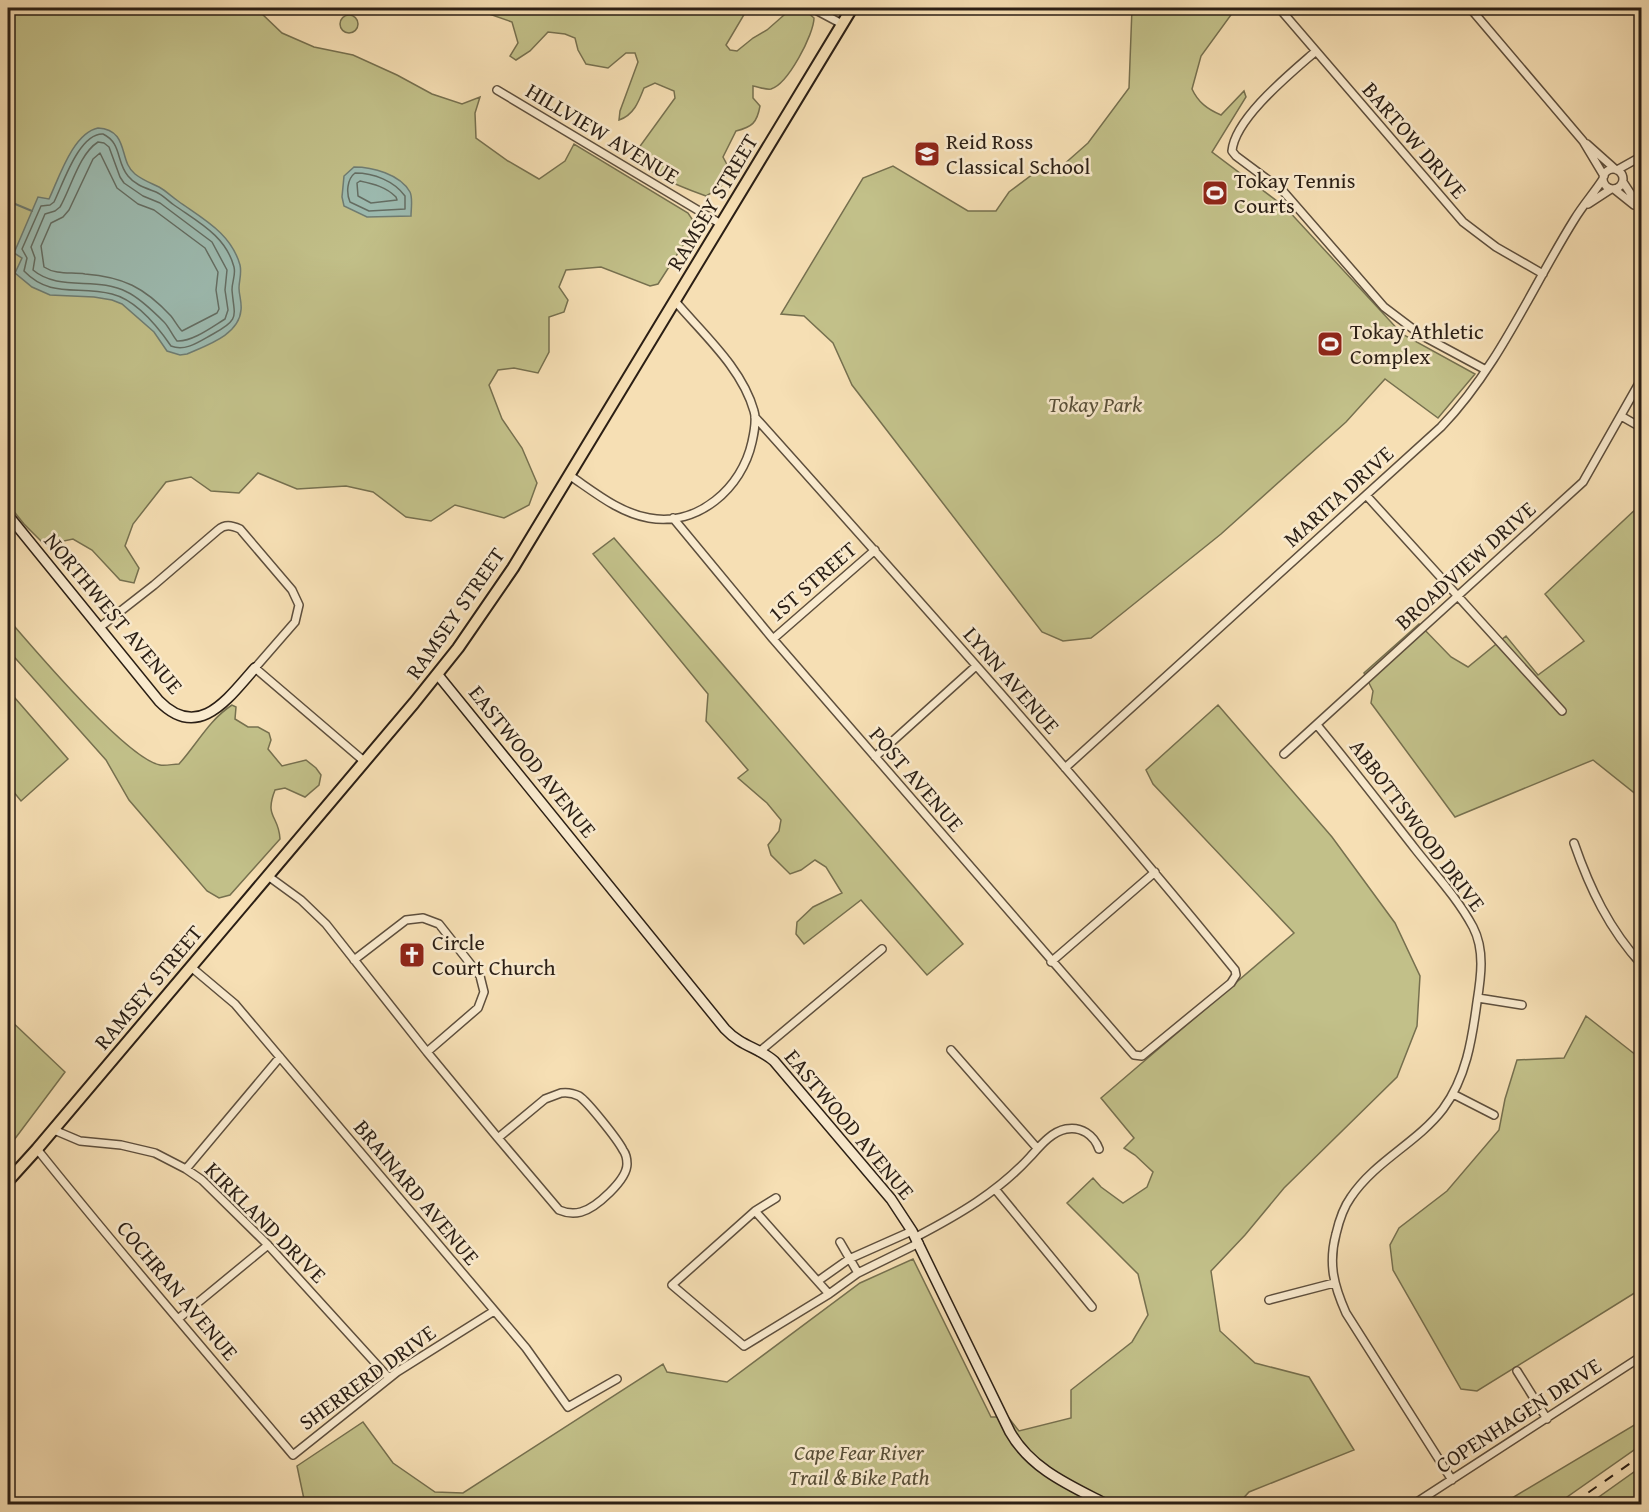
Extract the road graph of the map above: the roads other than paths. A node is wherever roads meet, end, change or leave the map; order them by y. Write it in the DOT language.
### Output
graph roads {
  1 [pos="812,8"];
  2 [pos="852,8"];
  3 [pos="1279,8"];
  4 [pos="1470,8"];
  5 [pos="842,24"];
  6 [pos="1316,51"];
  7 [pos="497,90"];
  8 [pos="1583,141"];
  9 [pos="1639,158"];
  10 [pos="1616,170"];
  11 [pos="1604,177"];
  12 [pos="1623,180"];
  13 [pos="1612,189"];
  14 [pos="1584,207"];
  15 [pos="1640,210"];
  16 [pos="721,224"];
  17 [pos="1543,274"];
  18 [pos="675,301"];
  19 [pos="1486,370"];
  20 [pos="1641,378"];
  21 [pos="1621,416"];
  22 [pos="755,417"];
  23 [pos="1641,428"];
  24 [pos="569,475"];
  25 [pos="1366,495"];
  26 [pos="8,515"];
  27 [pos="673,518"];
  28 [pos="875,550"];
  29 [pos="1459,595"];
  30 [pos="99,628"];
  31 [pos="773,639"];
  32 [pos="976,666"];
  33 [pos="255,669"];
  34 [pos="438,675"];
  35 [pos="1562,711"];
  36 [pos="1317,725"];
  37 [pos="1284,754"];
  38 [pos="875,757"];
  39 [pos="365,762"];
  40 [pos="1065,768"];
  41 [pos="1574,843"];
  42 [pos="1155,872"];
  43 [pos="268,876"];
  44 [pos="882,949"];
  45 [pos="354,960"];
  46 [pos="1051,962"];
  47 [pos="1641,964"];
  48 [pos="191,967"];
  49 [pos="1478,998"];
  50 [pos="1522,1005"];
  51 [pos="951,1050"];
  52 [pos="427,1052"];
  53 [pos="759,1052"];
  54 [pos="280,1057"];
  55 [pos="1140,1057"];
  56 [pos="1453,1094"];
  57 [pos="1494,1115"];
  58 [pos="54,1130"];
  59 [pos="498,1138"];
  60 [pos="1037,1148"];
  61 [pos="37,1149"];
  62 [pos="1099,1149"];
  63 [pos="186,1169"];
  64 [pos="8,1181"];
  65 [pos="995,1189"];
  66 [pos="776,1198"];
  67 [pos="755,1211"];
  68 [pos="916,1237"];
  69 [pos="840,1242"];
  70 [pos="268,1245"];
  71 [pos="849,1259"];
  72 [pos="858,1273"];
  73 [pos="818,1281"];
  74 [pos="1334,1283"];
  75 [pos="830,1293"];
  76 [pos="1269,1300"];
  77 [pos="1092,1307"];
  78 [pos="494,1311"];
  79 [pos="178,1319"];
  80 [pos="1641,1356"];
  81 [pos="1517,1371"];
  82 [pos="389,1378"];
  83 [pos="617,1379"];
  84 [pos="1547,1419"];
  85 [pos="293,1455"];
  86 [pos="1452,1480"];
  87 [pos="1106,1504"];
  88 [pos="1414,1504"];
  1 -- 5 [label="street"];
  2 -- 5 [label="main road, RAMSEY STREET"];
  3 -- 6 [label="street, BARTOW DRIVE"];
  4 -- 8 [label="street"];
  5 -- 16 [label="main road, RAMSEY STREET"];
  6 -- 17 [label="street, BARTOW DRIVE"];
  6 -- 19 [label="street"];
  7 -- 16 [label="street, HILLVIEW AVENUE"];
  8 -- 10 [label="street"];
  8 -- 11 [label="street"];
  9 -- 10 [label="street"];
  9 -- 12 [label="street"];
  10 -- 11 [label="street"];
  10 -- 12 [label="street"];
  11 -- 13 [label="street"];
  11 -- 14 [label="street, MARITA DRIVE"];
  12 -- 13 [label="street"];
  12 -- 15 [label="street"];
  13 -- 14 [label="street, MARITA DRIVE"];
  13 -- 15 [label="street"];
  14 -- 17 [label="street, MARITA DRIVE"];
  16 -- 18 [label="main road, RAMSEY STREET"];
  17 -- 19 [label="street, MARITA DRIVE"];
  18 -- 22 [label="street"];
  18 -- 24 [label="main road, RAMSEY STREET"];
  19 -- 25 [label="street, MARITA DRIVE"];
  20 -- 21 [label="street, BROADVIEW DRIVE"];
  21 -- 23 [label="street"];
  21 -- 29 [label="street, BROADVIEW DRIVE"];
  22 -- 27 [label="street"];
  22 -- 28 [label="street, LYNN AVENUE"];
  24 -- 27 [label="street"];
  24 -- 34 [label="main road, RAMSEY STREET"];
  25 -- 29 [label="street"];
  25 -- 40 [label="street, MARITA DRIVE"];
  26 -- 30 [label="street, NORTHWEST AVENUE"];
  27 -- 31 [label="street, POST AVENUE"];
  28 -- 31 [label="street, 1ST STREET"];
  28 -- 32 [label="street, LYNN AVENUE"];
  29 -- 35 [label="street"];
  29 -- 36 [label="street, BROADVIEW DRIVE"];
  30 -- 33 [label="street, NORTHWEST AVENUE"];
  30 -- 33 [label="street"];
  31 -- 38 [label="street, POST AVENUE"];
  32 -- 38 [label="street"];
  32 -- 40 [label="street, LYNN AVENUE"];
  33 -- 39 [label="street"];
  34 -- 39 [label="main road, RAMSEY STREET"];
  34 -- 53 [label="street, EASTWOOD AVENUE"];
  36 -- 37 [label="street, BROADVIEW DRIVE"];
  36 -- 49 [label="street, ABBOTTSWOOD DRIVE"];
  38 -- 46 [label="street, POST AVENUE"];
  39 -- 43 [label="main road, RAMSEY STREET"];
  40 -- 42 [label="street, LYNN AVENUE"];
  41 -- 47 [label="street"];
  42 -- 46 [label="street"];
  42 -- 55 [label="street, LYNN AVENUE"];
  43 -- 45 [label="street"];
  43 -- 48 [label="main road, RAMSEY STREET"];
  44 -- 53 [label="street"];
  45 -- 52 [label="street"];
  45 -- 52 [label="street"];
  46 -- 55 [label="street, POST AVENUE"];
  48 -- 54 [label="street, BRAINARD AVENUE"];
  48 -- 58 [label="main road, RAMSEY STREET"];
  49 -- 50 [label="street"];
  49 -- 56 [label="street, ABBOTTSWOOD DRIVE"];
  51 -- 60 [label="street"];
  52 -- 59 [label="street"];
  53 -- 68 [label="street, EASTWOOD AVENUE"];
  54 -- 63 [label="street"];
  54 -- 78 [label="street, BRAINARD AVENUE"];
  56 -- 57 [label="street"];
  56 -- 74 [label="street, ABBOTTSWOOD DRIVE"];
  58 -- 61 [label="main road, RAMSEY STREET"];
  58 -- 63 [label="street, KIRKLAND DRIVE"];
  59 -- 59 [label="street"];
  60 -- 62 [label="street"];
  60 -- 65 [label="street"];
  61 -- 64 [label="main road, RAMSEY STREET"];
  61 -- 79 [label="street, COCHRAN AVENUE"];
  63 -- 70 [label="street, KIRKLAND DRIVE"];
  65 -- 68 [label="street"];
  65 -- 77 [label="street"];
  66 -- 67 [label="street"];
  67 -- 73 [label="street"];
  67 -- 75 [label="street"];
  68 -- 71 [label="street"];
  68 -- 72 [label="street"];
  68 -- 87 [label="street, EASTWOOD AVENUE"];
  69 -- 71 [label="street"];
  70 -- 79 [label="street"];
  70 -- 82 [label="street, KIRKLAND DRIVE"];
  71 -- 72 [label="street"];
  71 -- 73 [label="street"];
  72 -- 75 [label="street"];
  73 -- 75 [label="street"];
  74 -- 76 [label="street"];
  74 -- 86 [label="street, ABBOTTSWOOD DRIVE"];
  78 -- 82 [label="street, SHERRERD DRIVE"];
  78 -- 83 [label="street, BRAINARD AVENUE"];
  79 -- 85 [label="street, COCHRAN AVENUE"];
  80 -- 84 [label="street, COPENHAGEN DRIVE"];
  81 -- 84 [label="street"];
  82 -- 85 [label="street, SHERRERD DRIVE"];
  84 -- 86 [label="street, COPENHAGEN DRIVE"];
  86 -- 88 [label="street, COPENHAGEN DRIVE"];
}
